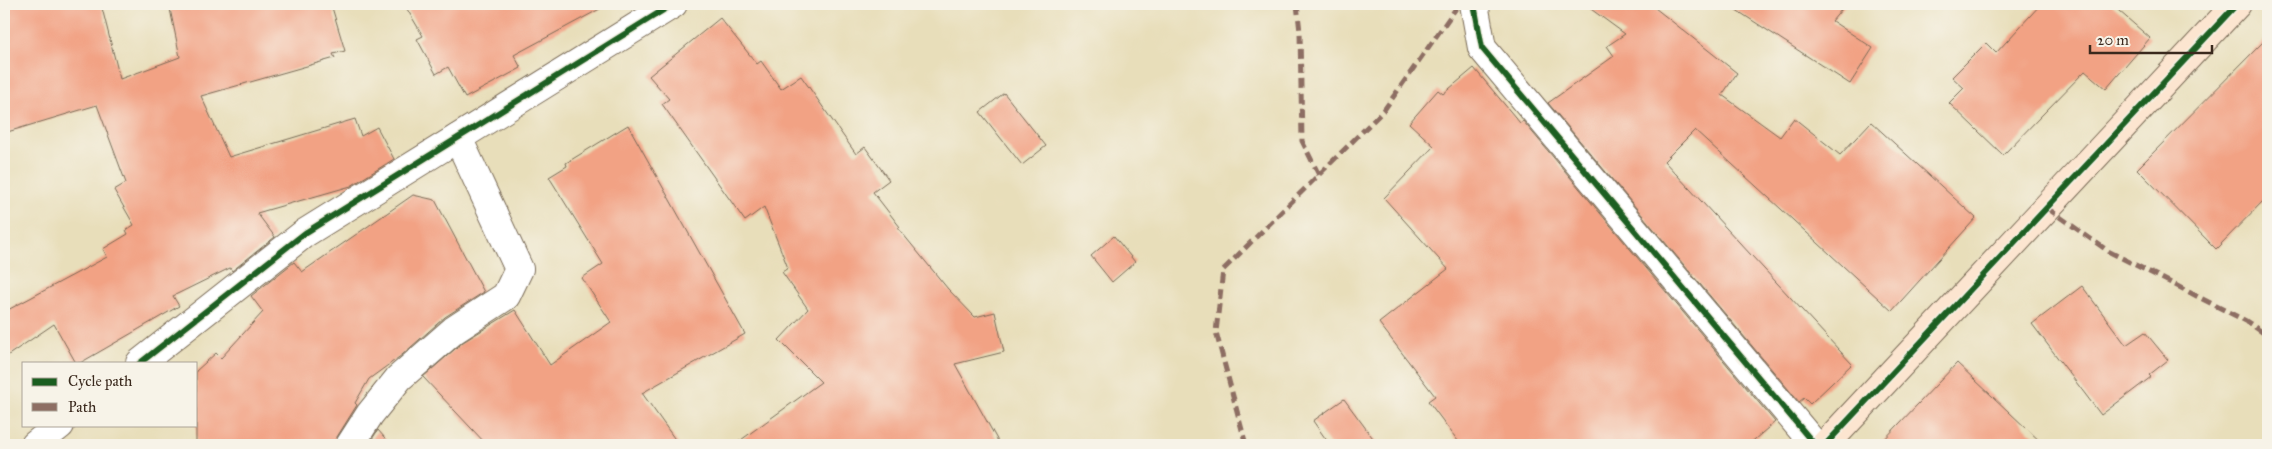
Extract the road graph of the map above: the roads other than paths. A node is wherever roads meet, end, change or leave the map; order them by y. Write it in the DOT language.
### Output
graph roads {
  1 [pos="673,4"];
  2 [pos="1474,4"];
  3 [pos="2237,4"];
  4 [pos="458,138"];
  5 [pos="141,362"];
  6 [pos="59,426"];
  7 [pos="34,445"];
  8 [pos="350,445"];
  9 [pos="1815,445"];
  10 [pos="1825,445"];
  1 -- 4 [label="street"];
  2 -- 9 [label="street"];
  3 -- 10 [label="street"];
  4 -- 5 [label="street"];
  4 -- 8 [label="street"];
  6 -- 7 [label="street"];
}
